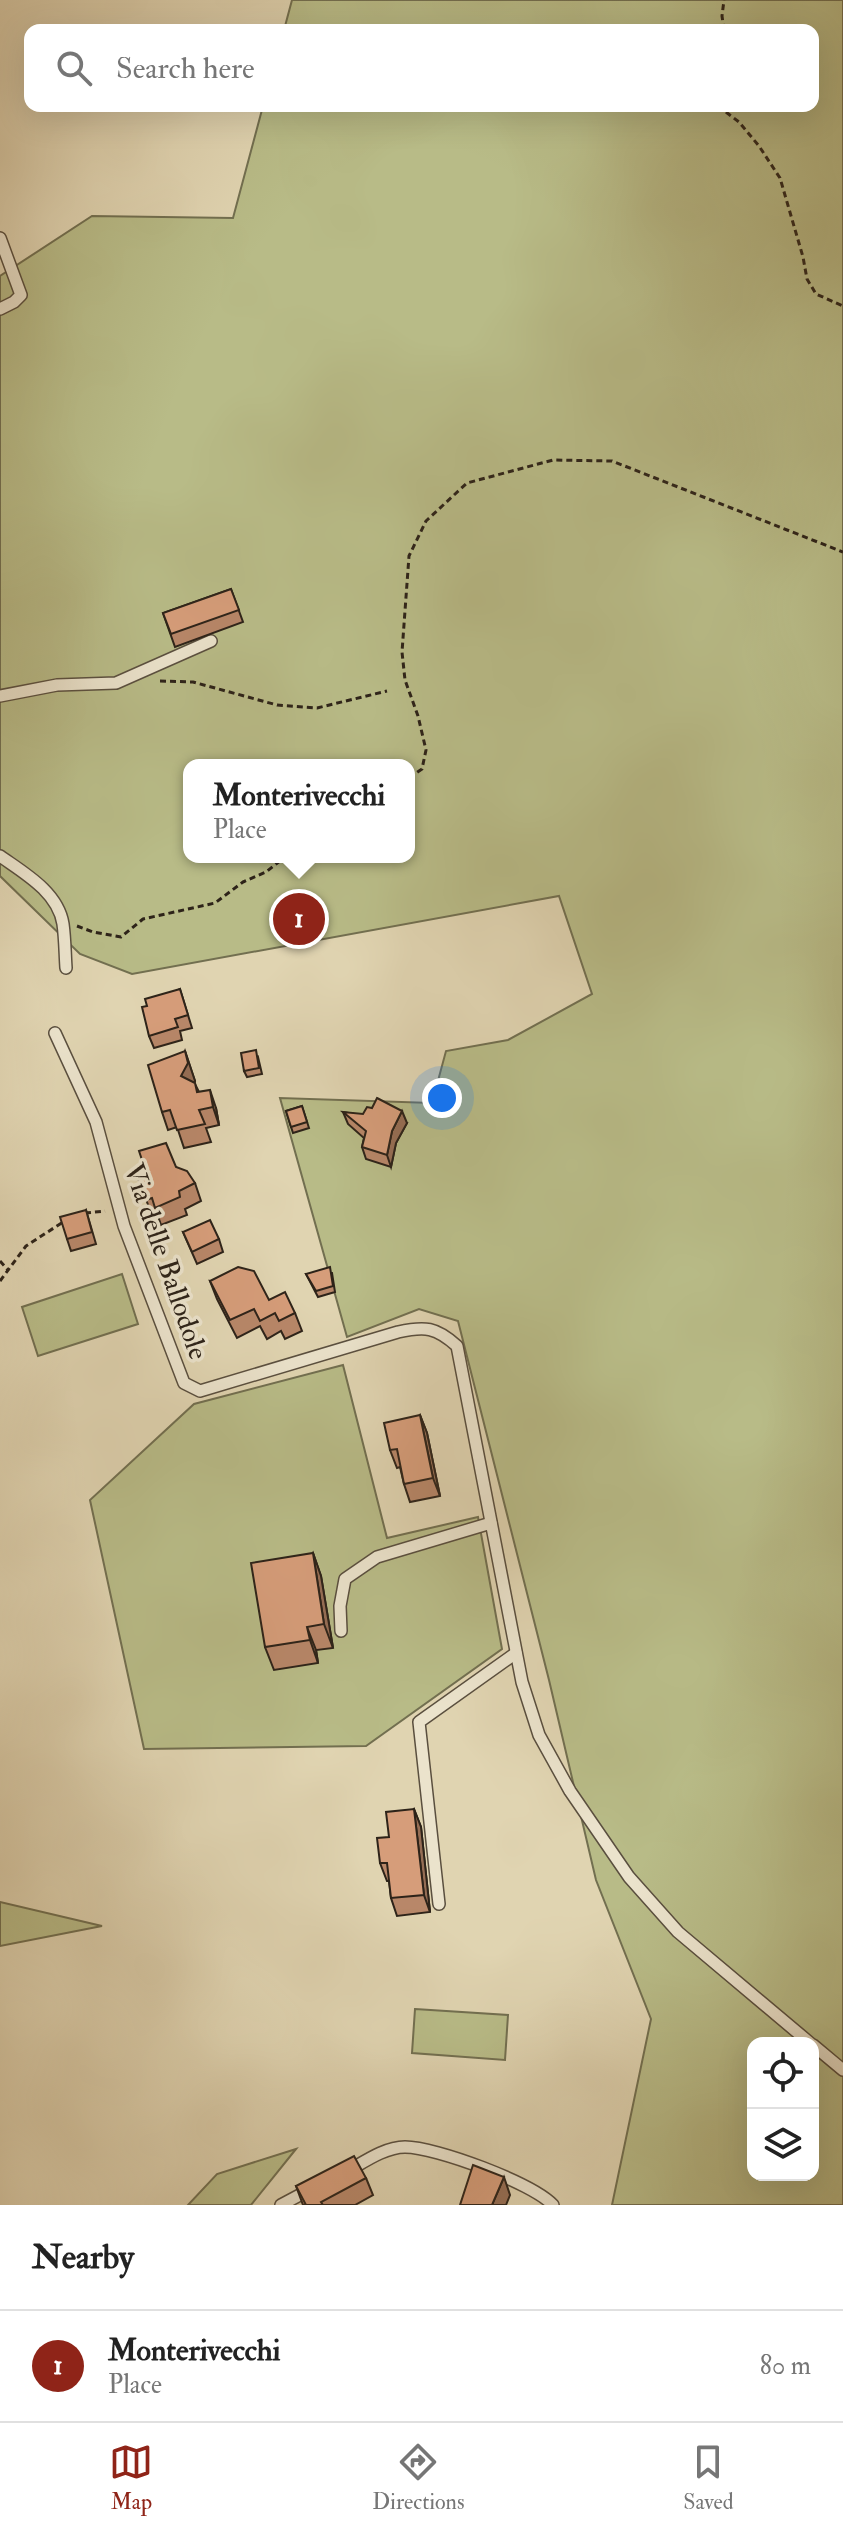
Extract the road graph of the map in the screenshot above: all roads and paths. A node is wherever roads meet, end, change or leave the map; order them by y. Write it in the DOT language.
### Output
graph roads {
  1 [pos="724,0"];
  2 [pos="723,24"];
  3 [pos="726,112"];
  4 [pos="0,238"];
  5 [pos="843,306"];
  6 [pos="0,309"];
  7 [pos="843,552"];
  8 [pos="211,641"];
  9 [pos="153,681"];
  10 [pos="387,691"];
  11 [pos="0,696"];
  12 [pos="415,774"];
  13 [pos="0,856"];
  14 [pos="277,863"];
  15 [pos="63,920"];
  16 [pos="66,968"];
  17 [pos="55,1033"];
  18 [pos="120,1211"];
  19 [pos="81,1214"];
  20 [pos="70,1218"];
  21 [pos="0,1261"];
  22 [pos="9,1271"];
  23 [pos="0,1281"];
  24 [pos="491,1523"];
  25 [pos="341,1631"];
  26 [pos="516,1653"];
  27 [pos="439,1904"];
  28 [pos="804,2037"];
  29 [pos="819,2050"];
  30 [pos="843,2070"];
  31 [pos="332,2179"];
  32 [pos="319,2185"];
  33 [pos="281,2205"];
  34 [pos="553,2205"];
  1 -- 2 [label="path"];
  3 -- 5 [label="path"];
  4 -- 6 [label="lane"];
  7 -- 12 [label="path"];
  8 -- 11 [label="lane"];
  9 -- 10 [label="path"];
  13 -- 15 [label="lane"];
  14 -- 15 [label="path"];
  15 -- 16 [label="lane"];
  17 -- 18 [label="lane, Via delle Ballodole"];
  18 -- 19 [label="path"];
  18 -- 24 [label="lane, Via delle Ballodole"];
  20 -- 22 [label="path"];
  21 -- 22 [label="path"];
  22 -- 23 [label="path"];
  24 -- 25 [label="lane"];
  24 -- 26 [label="lane, Via delle Ballodole"];
  26 -- 27 [label="lane"];
  26 -- 28 [label="lane, Via delle Ballodole"];
  29 -- 30 [label="lane, Via delle Ballodole"];
  31 -- 34 [label="lane"];
  32 -- 33 [label="lane"];
}
